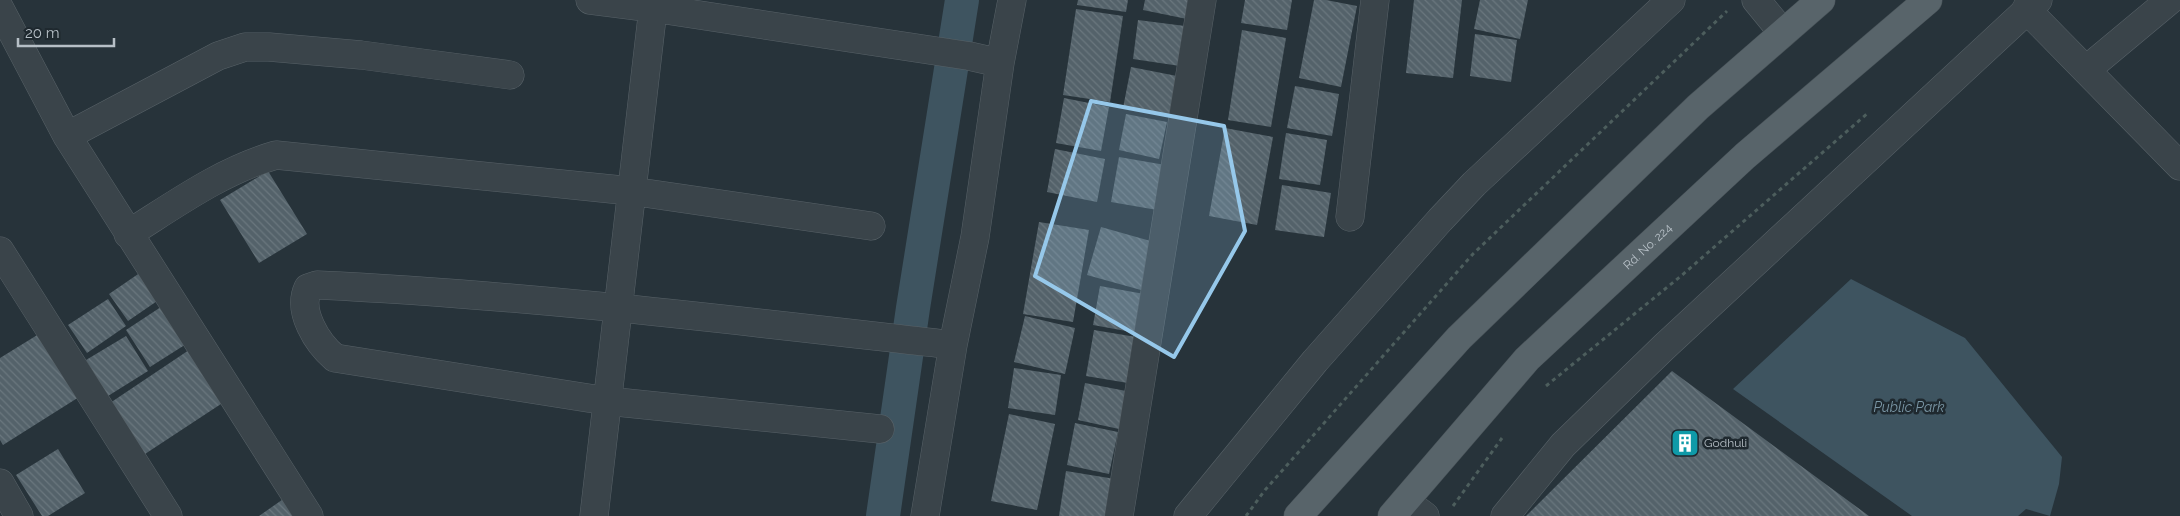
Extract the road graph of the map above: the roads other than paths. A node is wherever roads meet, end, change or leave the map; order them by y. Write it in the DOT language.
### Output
graph roads {
  1 [pos="590,0"];
  2 [pos="1012,0"];
  3 [pos="1202,0"];
  4 [pos="1374,0"];
  5 [pos="1671,0"];
  6 [pos="1821,0"];
  7 [pos="1928,0"];
  8 [pos="2170,0"];
  9 [pos="1744,3"];
  10 [pos="653,4"];
  11 [pos="2032,5"];
  12 [pos="0,9"];
  13 [pos="1783,33"];
  14 [pos="1000,63"];
  15 [pos="2086,70"];
  16 [pos="510,75"];
  17 [pos="67,136"];
  18 [pos="2180,166"];
  19 [pos="631,191"];
  20 [pos="1350,217"];
  21 [pos="872,226"];
  22 [pos="128,234"];
  23 [pos="0,251"];
  24 [pos="618,307"];
  25 [pos="953,345"];
  26 [pos="607,400"];
  27 [pos="880,429"];
  28 [pos="0,483"];
  29 [pos="1407,511"];
  30 [pos="19,516"];
  31 [pos="168,516"];
  32 [pos="309,516"];
  33 [pos="594,516"];
  34 [pos="925,516"];
  35 [pos="1119,516"];
  36 [pos="1188,516"];
  37 [pos="1298,516"];
  38 [pos="1505,516"];
  1 -- 10 [label="street"];
  2 -- 14 [label="street"];
  3 -- 35 [label="street"];
  4 -- 20 [label="street"];
  5 -- 36 [label="street"];
  6 -- 13 [label="main road"];
  7 -- 29 [label="main road, Rd. No. 224"];
  8 -- 15 [label="street"];
  9 -- 13 [label="street"];
  10 -- 14 [label="street"];
  10 -- 19 [label="street"];
  11 -- 15 [label="street"];
  11 -- 38 [label="street"];
  12 -- 17 [label="street"];
  13 -- 37 [label="main road"];
  14 -- 25 [label="street"];
  15 -- 18 [label="street"];
  16 -- 17 [label="street"];
  17 -- 22 [label="street"];
  19 -- 21 [label="street"];
  19 -- 22 [label="street"];
  19 -- 24 [label="street"];
  22 -- 32 [label="street"];
  23 -- 31 [label="street"];
  24 -- 25 [label="street"];
  24 -- 26 [label="street"];
  24 -- 26 [label="street"];
  25 -- 34 [label="street"];
  26 -- 27 [label="street"];
  26 -- 33 [label="street"];
  28 -- 30 [label="street"];
}
